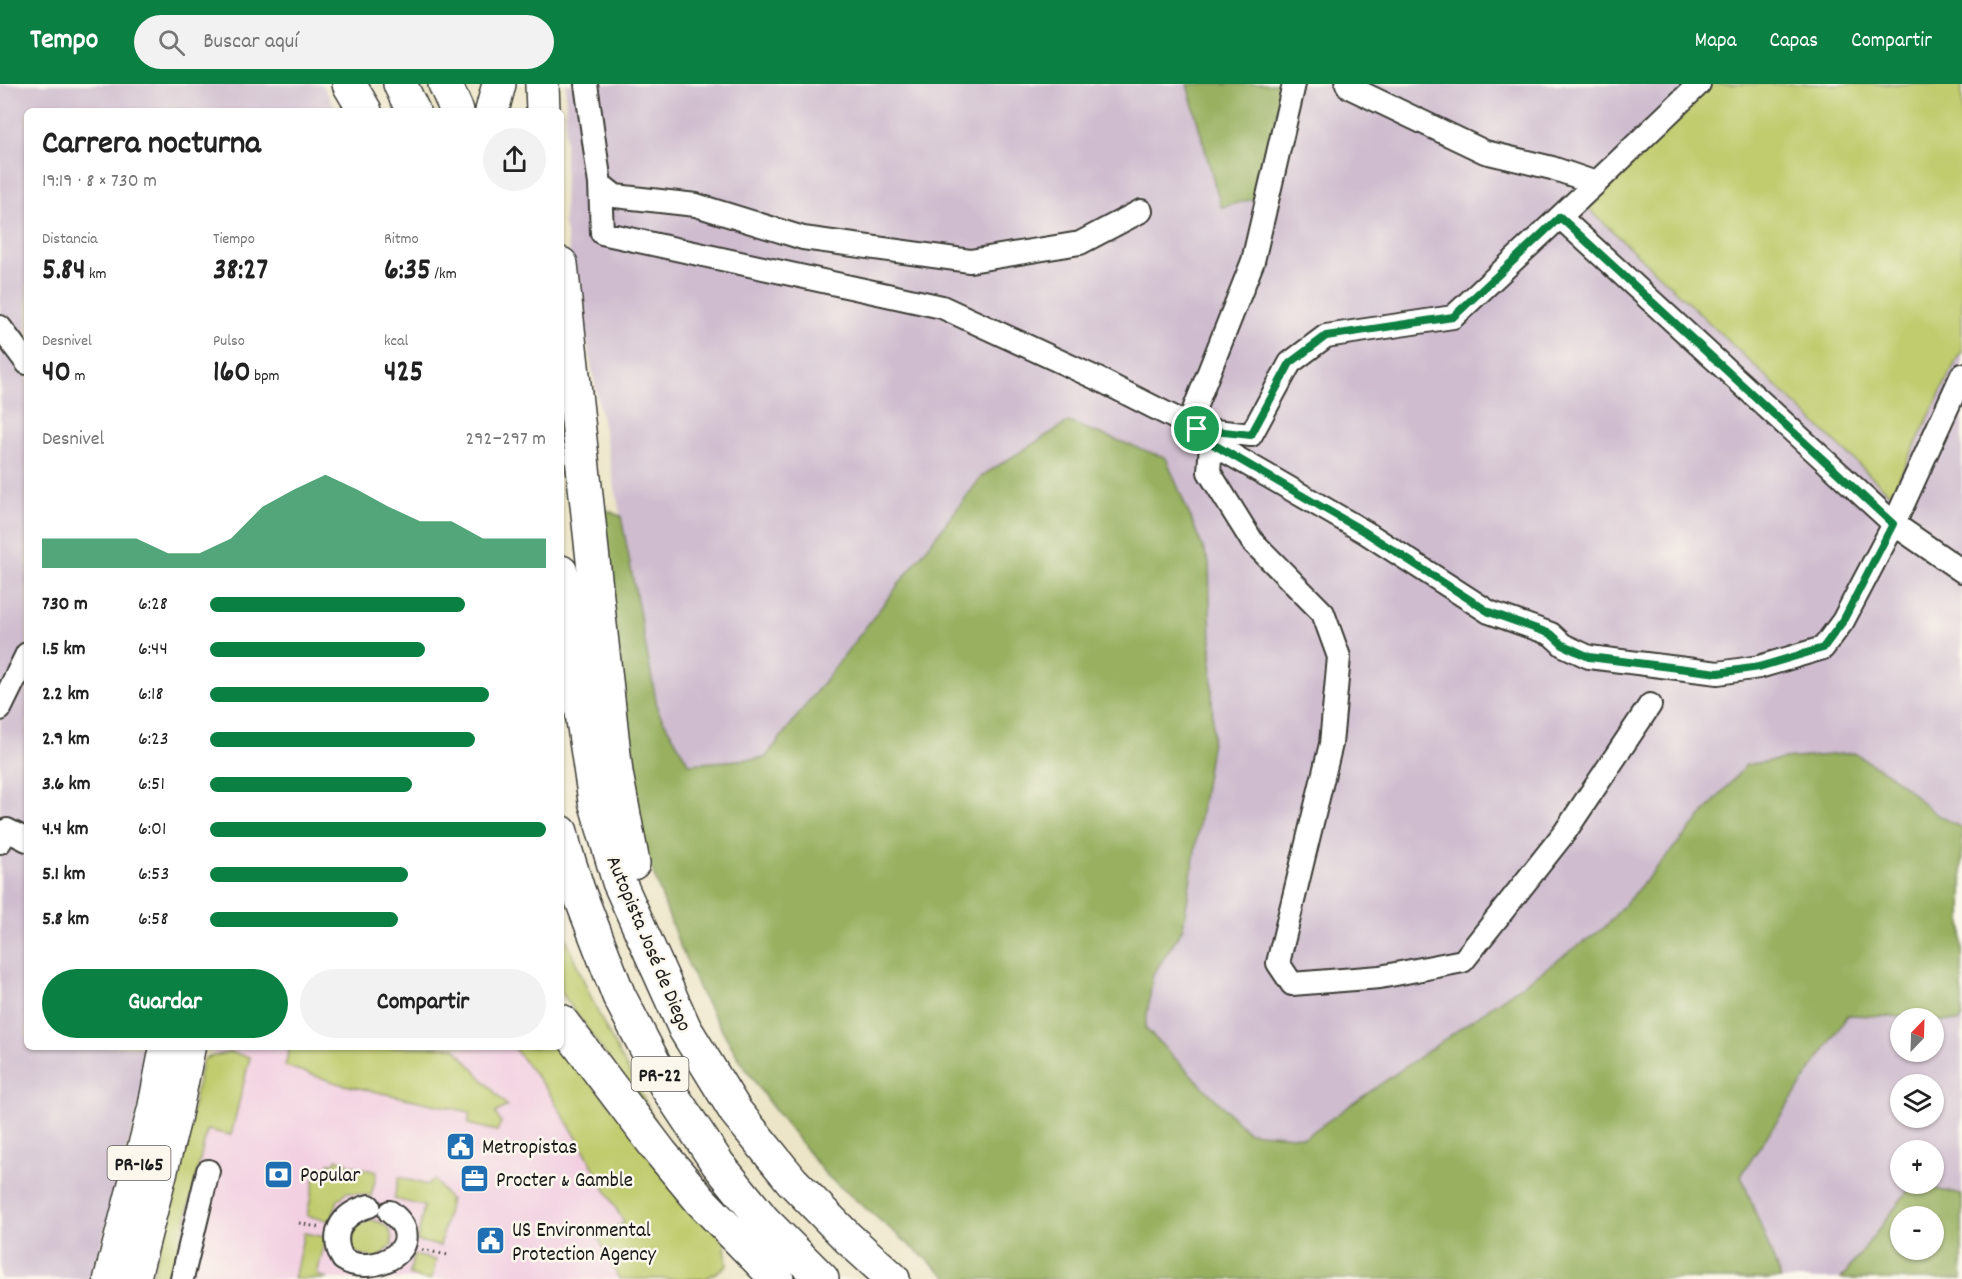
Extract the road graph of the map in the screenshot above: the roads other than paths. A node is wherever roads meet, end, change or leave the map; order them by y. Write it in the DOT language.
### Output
graph roads {
  1 [pos="349,84"];
  2 [pos="400,84"];
  3 [pos="445,84"];
  4 [pos="468,84"];
  5 [pos="499,84"];
  6 [pos="542,84"];
  7 [pos="586,84"];
  8 [pos="1294,84"];
  9 [pos="1347,84"];
  10 [pos="1699,84"];
  11 [pos="363,108"];
  12 [pos="412,108"];
  13 [pos="457,108"];
  14 [pos="460,108"];
  15 [pos="493,108"];
  16 [pos="543,108"];
  17 [pos="1596,183"];
  18 [pos="600,184"];
  19 [pos="1141,211"];
  20 [pos="1560,217"];
  21 [pos="564,292"];
  22 [pos="0,327"];
  23 [pos="24,359"];
  24 [pos="1962,375"];
  25 [pos="1199,432"];
  26 [pos="1893,524"];
  27 [pos="1962,571"];
  28 [pos="564,593"];
  29 [pos="24,660"];
  30 [pos="1650,705"];
  31 [pos="0,710"];
  32 [pos="24,838"];
  33 [pos="0,842"];
  34 [pos="564,845"];
  35 [pos="644,936"];
  36 [pos="564,1025"];
  37 [pos="164,1050"];
  38 [pos="189,1050"];
  39 [pos="208,1171"];
  40 [pos="369,1206"];
  41 [pos="390,1212"];
  42 [pos="363,1277"];
  43 [pos="109,1279"];
  44 [pos="135,1279"];
  45 [pos="182,1279"];
  46 [pos="777,1279"];
  47 [pos="822,1279"];
  48 [pos="893,1279"];
  1 -- 11 [label="highway"];
  2 -- 12 [label="highway"];
  3 -- 13 [label="highway"];
  4 -- 14 [label="highway"];
  5 -- 15 [label="highway"];
  6 -- 16 [label="highway"];
  7 -- 18 [label="street"];
  8 -- 25 [label="street"];
  9 -- 17 [label="street"];
  10 -- 17 [label="street"];
  17 -- 20 [label="street"];
  18 -- 19 [label="street"];
  18 -- 25 [label="street"];
  20 -- 25 [label="street"];
  20 -- 26 [label="street"];
  21 -- 35 [label="highway"];
  22 -- 23 [label="street"];
  24 -- 26 [label="street"];
  25 -- 26 [label="street"];
  25 -- 30 [label="street"];
  26 -- 27 [label="street"];
  28 -- 35 [label="highway, Autopista José de Diego / PR-22"];
  29 -- 31 [label="street"];
  32 -- 33 [label="street"];
  34 -- 47 [label="highway, Autopista José de Diego / PR-22"];
  35 -- 48 [label="highway, Autopista José de Diego / PR-22"];
  36 -- 46 [label="highway"];
  37 -- 43 [label="main road, PR-165"];
  38 -- 44 [label="main road, PR-165"];
  39 -- 45 [label="street"];
  40 -- 42 [label="street"];
  41 -- 42 [label="street"];
}
